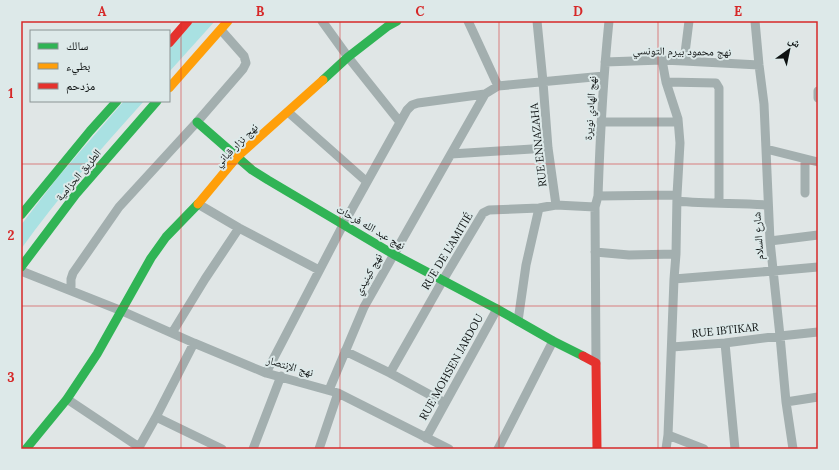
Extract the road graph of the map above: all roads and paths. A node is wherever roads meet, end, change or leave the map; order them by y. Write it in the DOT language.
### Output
graph roads {
  1 [pos="188,21"];
  2 [pos="228,21"];
  3 [pos="322,21"];
  4 [pos="397,21"];
  5 [pos="468,21"];
  6 [pos="537,21"];
  7 [pos="609,21"];
  8 [pos="689,21"];
  9 [pos="755,21"];
  10 [pos="386,23"];
  11 [pos="220,30"];
  12 [pos="170,41"];
  13 [pos="348,57"];
  14 [pos="662,60"];
  15 [pos="684,61"];
  16 [pos="604,62"];
  17 [pos="759,66"];
  18 [pos="604,76"];
  19 [pos="544,82"];
  20 [pos="666,82"];
  21 [pos="498,86"];
  22 [pos="170,87"];
  23 [pos="818,91"];
  24 [pos="485,94"];
  25 [pos="818,98"];
  26 [pos="116,102"];
  27 [pos="156,102"];
  28 [pos="288,112"];
  29 [pos="400,121"];
  30 [pos="197,122"];
  31 [pos="600,122"];
  32 [pos="678,122"];
  33 [pos="548,148"];
  34 [pos="766,149"];
  35 [pos="451,154"];
  36 [pos="237,157"];
  37 [pos="805,159"];
  38 [pos="818,162"];
  39 [pos="367,182"];
  40 [pos="806,193"];
  41 [pos="598,196"];
  42 [pos="677,198"];
  43 [pos="719,203"];
  44 [pos="198,204"];
  45 [pos="556,205"];
  46 [pos="768,205"];
  47 [pos="595,207"];
  48 [pos="539,208"];
  49 [pos="21,215"];
  50 [pos="343,225"];
  51 [pos="239,228"];
  52 [pos="818,235"];
  53 [pos="770,241"];
  54 [pos="595,252"];
  55 [pos="393,254"];
  56 [pos="676,254"];
  57 [pos="21,267"];
  58 [pos="818,267"];
  59 [pos="319,270"];
  60 [pos="21,271"];
  61 [pos="773,271"];
  62 [pos="674,279"];
  63 [pos="443,280"];
  64 [pos="71,290"];
  65 [pos="497,309"];
  66 [pos="122,311"];
  67 [pos="518,321"];
  68 [pos="818,332"];
  69 [pos="172,333"];
  70 [pos="780,336"];
  71 [pos="553,341"];
  72 [pos="194,343"];
  73 [pos="725,343"];
  74 [pos="672,347"];
  75 [pos="345,351"];
  76 [pos="596,363"];
  77 [pos="266,373"];
  78 [pos="390,373"];
  79 [pos="281,376"];
  80 [pos="329,390"];
  81 [pos="338,393"];
  82 [pos="818,397"];
  83 [pos="67,399"];
  84 [pos="786,402"];
  85 [pos="445,403"];
  86 [pos="156,417"];
  87 [pos="668,435"];
  88 [pos="426,438"];
  89 [pos="203,440"];
  90 [pos="139,448"];
  91 [pos="599,448"];
  92 [pos="26,449"];
  93 [pos="199,449"];
  94 [pos="222,449"];
  95 [pos="253,449"];
  96 [pos="319,449"];
  97 [pos="449,449"];
  98 [pos="498,449"];
  99 [pos="666,449"];
  100 [pos="704,449"];
  101 [pos="735,449"];
  102 [pos="793,449"];
  1 -- 12 [label="main road"];
  2 -- 11 [label="main road"];
  3 -- 13 [label="street"];
  4 -- 10 [label="main road, نهج نزار قباني"];
  5 -- 21 [label="street"];
  6 -- 19 [label="street, RUE ENNAZAHA"];
  7 -- 16 [label="street, نهج الهادي نويرة"];
  8 -- 15 [label="street"];
  9 -- 17 [label="street, شارع السلام"];
  10 -- 13 [label="main road, نهج نزار قباني"];
  11 -- 22 [label="main road"];
  11 -- 30 [label="street"];
  13 -- 28 [label="main road, نهج نزار قباني"];
  13 -- 29 [label="street"];
  14 -- 15 [label="street, نهج محمود بيرم التونسي"];
  14 -- 16 [label="street, نهج محمود بيرم التونسي"];
  14 -- 20 [label="street"];
  15 -- 17 [label="street, نهج محمود بيرم التونسي"];
  16 -- 18 [label="street, نهج الهادي نويرة"];
  17 -- 34 [label="street, شارع السلام"];
  18 -- 19 [label="street"];
  18 -- 31 [label="street, نهج الهادي نويرة"];
  19 -- 21 [label="street"];
  19 -- 33 [label="street, RUE ENNAZAHA"];
  20 -- 32 [label="street"];
  20 -- 43 [label="street"];
  21 -- 24 [label="street"];
  23 -- 25 [label="street"];
  24 -- 29 [label="street"];
  24 -- 35 [label="street, نهج كينيدي"];
  26 -- 49 [label="main road, الطريق الحزامية"];
  27 -- 57 [label="main road, الطريق الحزامية"];
  28 -- 36 [label="main road, نهج نزار قباني"];
  28 -- 39 [label="street"];
  29 -- 39 [label="street"];
  30 -- 36 [label="main road, نهج عبد الله فرحات"];
  30 -- 64 [label="street"];
  31 -- 32 [label="street"];
  31 -- 41 [label="street, نهج الهادي نويرة"];
  32 -- 42 [label="street"];
  33 -- 35 [label="street"];
  33 -- 45 [label="street, RUE ENNAZAHA"];
  34 -- 37 [label="street"];
  34 -- 46 [label="street, شارع السلام"];
  35 -- 55 [label="street, نهج كينيدي"];
  36 -- 44 [label="main road, نهج نزار قباني"];
  36 -- 50 [label="main road, نهج عبد الله فرحات"];
  37 -- 38 [label="street"];
  37 -- 40 [label="street"];
  39 -- 50 [label="street"];
  41 -- 42 [label="street"];
  41 -- 47 [label="street"];
  42 -- 43 [label="street"];
  42 -- 56 [label="street"];
  43 -- 46 [label="street"];
  44 -- 51 [label="street"];
  44 -- 66 [label="main road, نهج نزار قباني"];
  45 -- 47 [label="street, RUE DE L'AMITIÉ"];
  45 -- 48 [label="street, RUE DE L'AMITIÉ"];
  46 -- 53 [label="street, شارع السلام"];
  47 -- 54 [label="street"];
  48 -- 63 [label="street, RUE DE L'AMITIÉ"];
  48 -- 67 [label="street"];
  50 -- 55 [label="main road, نهج عبد الله فرحات"];
  50 -- 59 [label="street"];
  51 -- 59 [label="street"];
  51 -- 69 [label="street"];
  52 -- 53 [label="street"];
  53 -- 61 [label="street, شارع السلام"];
  54 -- 56 [label="street"];
  54 -- 76 [label="street"];
  55 -- 63 [label="main road, نهج عبد الله فرحات"];
  55 -- 75 [label="street, نهج كينيدي"];
  56 -- 62 [label="street"];
  58 -- 61 [label="street"];
  59 -- 77 [label="street"];
  60 -- 64 [label="street, نهج الإنتصار"];
  61 -- 62 [label="street"];
  61 -- 70 [label="street, شارع السلام"];
  62 -- 74 [label="street"];
  63 -- 65 [label="main road, نهج عبد الله فرحات"];
  63 -- 78 [label="street, RUE DE L'AMITIÉ"];
  64 -- 66 [label="street, نهج الإنتصار"];
  65 -- 67 [label="main road, نهج عبد الله فرحات"];
  65 -- 85 [label="street, RUE MOHSEN JARDOU"];
  66 -- 69 [label="street, نهج الإنتصار"];
  66 -- 83 [label="main road, نهج نزار قباني"];
  67 -- 71 [label="main road, نهج عبد الله فرحات"];
  68 -- 70 [label="street, RUE IBTIKAR"];
  69 -- 72 [label="street, نهج الإنتصار"];
  70 -- 73 [label="street, RUE IBTIKAR"];
  70 -- 84 [label="street, شارع السلام"];
  71 -- 76 [label="main road, نهج عبد الله فرحات"];
  71 -- 98 [label="street"];
  72 -- 77 [label="street, نهج الإنتصار"];
  72 -- 86 [label="street"];
  73 -- 74 [label="street, RUE IBTIKAR"];
  73 -- 101 [label="street"];
  74 -- 87 [label="street"];
  75 -- 78 [label="street"];
  75 -- 80 [label="street, نهج كينيدي"];
  76 -- 91 [label="main road"];
  77 -- 79 [label="street, نهج الإنتصار"];
  78 -- 85 [label="street"];
  79 -- 80 [label="street, نهج الإنتصار"];
  79 -- 95 [label="street"];
  80 -- 81 [label="street, نهج الإنتصار"];
  81 -- 88 [label="street, نهج الإنتصار"];
  81 -- 96 [label="street"];
  82 -- 84 [label="street"];
  83 -- 90 [label="street"];
  83 -- 92 [label="main road, نهج نزار قباني"];
  84 -- 102 [label="street, شارع السلام"];
  85 -- 88 [label="street, RUE MOHSEN JARDOU"];
  86 -- 89 [label="street"];
  86 -- 90 [label="street"];
  87 -- 99 [label="street"];
  87 -- 100 [label="street"];
  88 -- 97 [label="street, نهج الإنتصار"];
  89 -- 93 [label="street"];
  89 -- 94 [label="street"];
}
